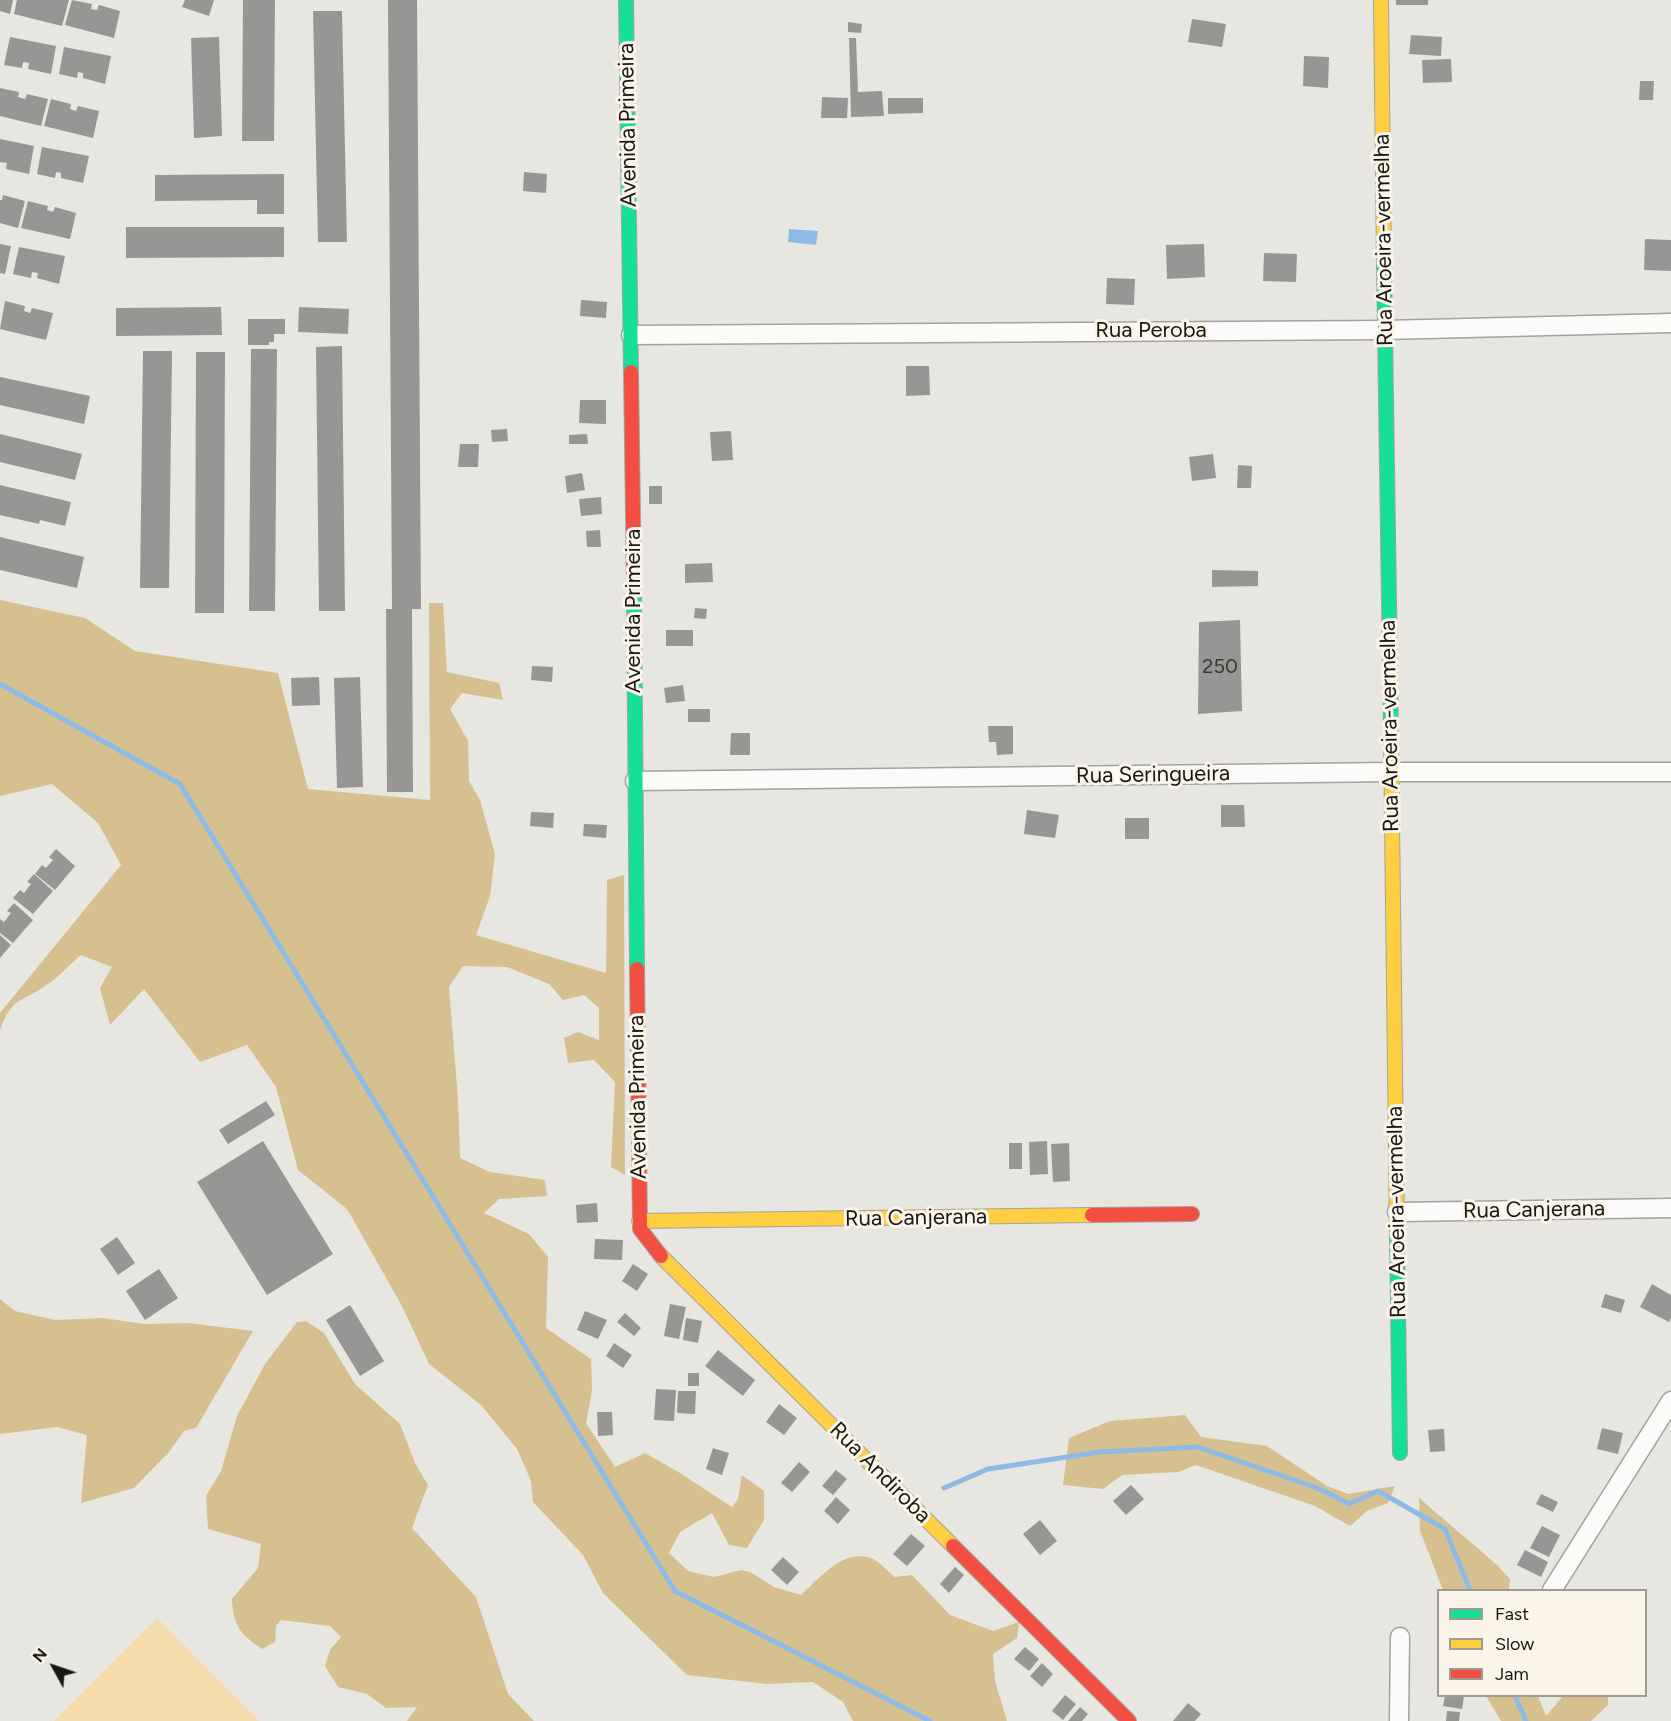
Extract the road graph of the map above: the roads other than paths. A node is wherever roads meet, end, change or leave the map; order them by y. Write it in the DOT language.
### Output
graph roads {
  1 [pos="626,0"];
  2 [pos="1381,0"];
  3 [pos="1671,323"];
  4 [pos="1385,330"];
  5 [pos="631,335"];
  6 [pos="1391,772"];
  7 [pos="1671,772"];
  8 [pos="635,781"];
  9 [pos="1671,1208"];
  10 [pos="1397,1212"];
  11 [pos="1192,1214"];
  12 [pos="639,1221"];
  13 [pos="1671,1401"];
  14 [pos="1400,1452"];
  15 [pos="1553,1589"];
  16 [pos="1400,1637"];
  17 [pos="1129,1721"];
  18 [pos="1399,1721"];
  1 -- 5 [label="street, Avenida Primeira"];
  2 -- 4 [label="street, Rua Aroeira-vermelha"];
  3 -- 4 [label="street, Rua Peroba"];
  4 -- 5 [label="street, Rua Peroba"];
  4 -- 6 [label="street, Rua Aroeira-vermelha"];
  5 -- 8 [label="street, Avenida Primeira"];
  6 -- 7 [label="street, Rua Seringueira"];
  6 -- 8 [label="street, Rua Seringueira"];
  6 -- 10 [label="street, Rua Aroeira-vermelha"];
  8 -- 12 [label="street, Avenida Primeira"];
  9 -- 10 [label="street, Rua Canjerana"];
  10 -- 14 [label="street, Rua Aroeira-vermelha"];
  11 -- 12 [label="street, Rua Canjerana"];
  12 -- 17 [label="street, Rua Andiroba"];
  13 -- 15 [label="street"];
  16 -- 18 [label="street"];
}
